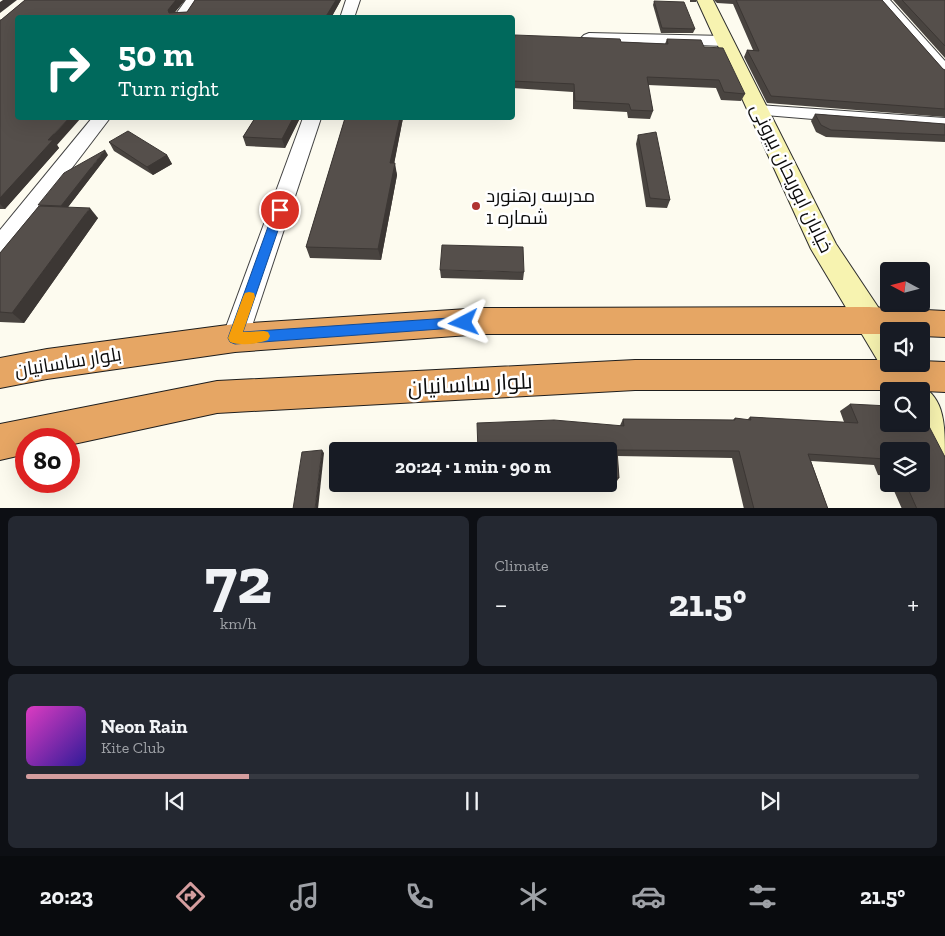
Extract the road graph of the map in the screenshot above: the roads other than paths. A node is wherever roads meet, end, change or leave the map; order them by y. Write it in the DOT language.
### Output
graph roads {
  1 [pos="193,0"];
  2 [pos="353,0"];
  3 [pos="705,0"];
  4 [pos="882,0"];
  5 [pos="182,15"];
  6 [pos="348,15"];
  7 [pos="570,38"];
  8 [pos="725,41"];
  9 [pos="945,71"];
  10 [pos="758,110"];
  11 [pos="99,120"];
  12 [pos="311,120"];
  13 [pos="945,124"];
  14 [pos="0,246"];
  15 [pos="869,320"];
  16 [pos="945,324"];
  17 [pos="235,338"];
  18 [pos="0,373"];
  19 [pos="905,377"];
  20 [pos="945,377"];
  21 [pos="945,438"];
  22 [pos="0,442"];
  1 -- 5 [label="street"];
  2 -- 6 [label="street"];
  3 -- 8 [label="street, خیابان ابوریحان بیرونی"];
  4 -- 9 [label="street"];
  7 -- 8 [label="street"];
  8 -- 10 [label="street, خیابان ابوریحان بیرونی"];
  10 -- 13 [label="street"];
  10 -- 15 [label="street, خیابان ابوریحان بیرونی"];
  11 -- 14 [label="street"];
  12 -- 17 [label="street"];
  15 -- 16 [label="highway, بلوار ساسانیان"];
  15 -- 17 [label="highway, بلوار ساسانیان"];
  15 -- 19 [label="street, خیابان ابوریحان بیرونی"];
  17 -- 18 [label="highway, بلوار ساسانیان"];
  19 -- 20 [label="highway, بلوار ساسانیان"];
  19 -- 21 [label="street, خیابان ابوریحان بیرونی"];
  19 -- 22 [label="highway, بلوار ساسانیان"];
}
